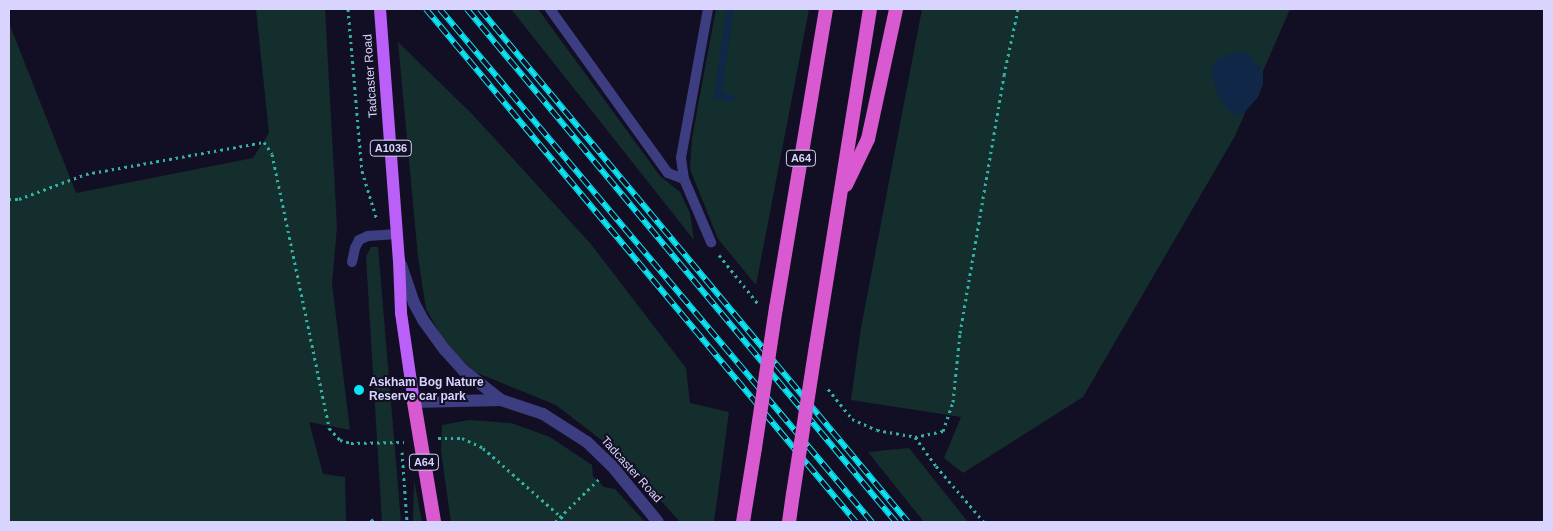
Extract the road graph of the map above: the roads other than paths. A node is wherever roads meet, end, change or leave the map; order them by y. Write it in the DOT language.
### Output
graph roads {
  1 [pos="380,9"];
  2 [pos="550,9"];
  3 [pos="708,9"];
  4 [pos="826,9"];
  5 [pos="870,9"];
  6 [pos="896,9"];
  7 [pos="684,178"];
  8 [pos="840,200"];
  9 [pos="397,234"];
  10 [pos="710,242"];
  11 [pos="399,260"];
  12 [pos="352,262"];
  13 [pos="501,400"];
  14 [pos="414,402"];
  15 [pos="434,522"];
  16 [pos="658,522"];
  17 [pos="744,522"];
  18 [pos="789,522"];
  1 -- 9 [label="main road, Tadcaster Road / A1036"];
  2 -- 7 [label="lane"];
  3 -- 7 [label="lane"];
  4 -- 17 [label="highway, A64, bridge"];
  5 -- 8 [label="highway"];
  6 -- 8 [label="highway"];
  7 -- 10 [label="lane"];
  8 -- 18 [label="highway, bridge"];
  9 -- 11 [label="main road, Tadcaster Road / A1036"];
  9 -- 12 [label="lane"];
  11 -- 13 [label="street, Tadcaster Road"];
  11 -- 14 [label="main road, Tadcaster Road / A1036"];
  13 -- 14 [label="street, Tadcaster Road"];
  13 -- 16 [label="street, Tadcaster Road"];
  14 -- 15 [label="highway, A64"];
}
